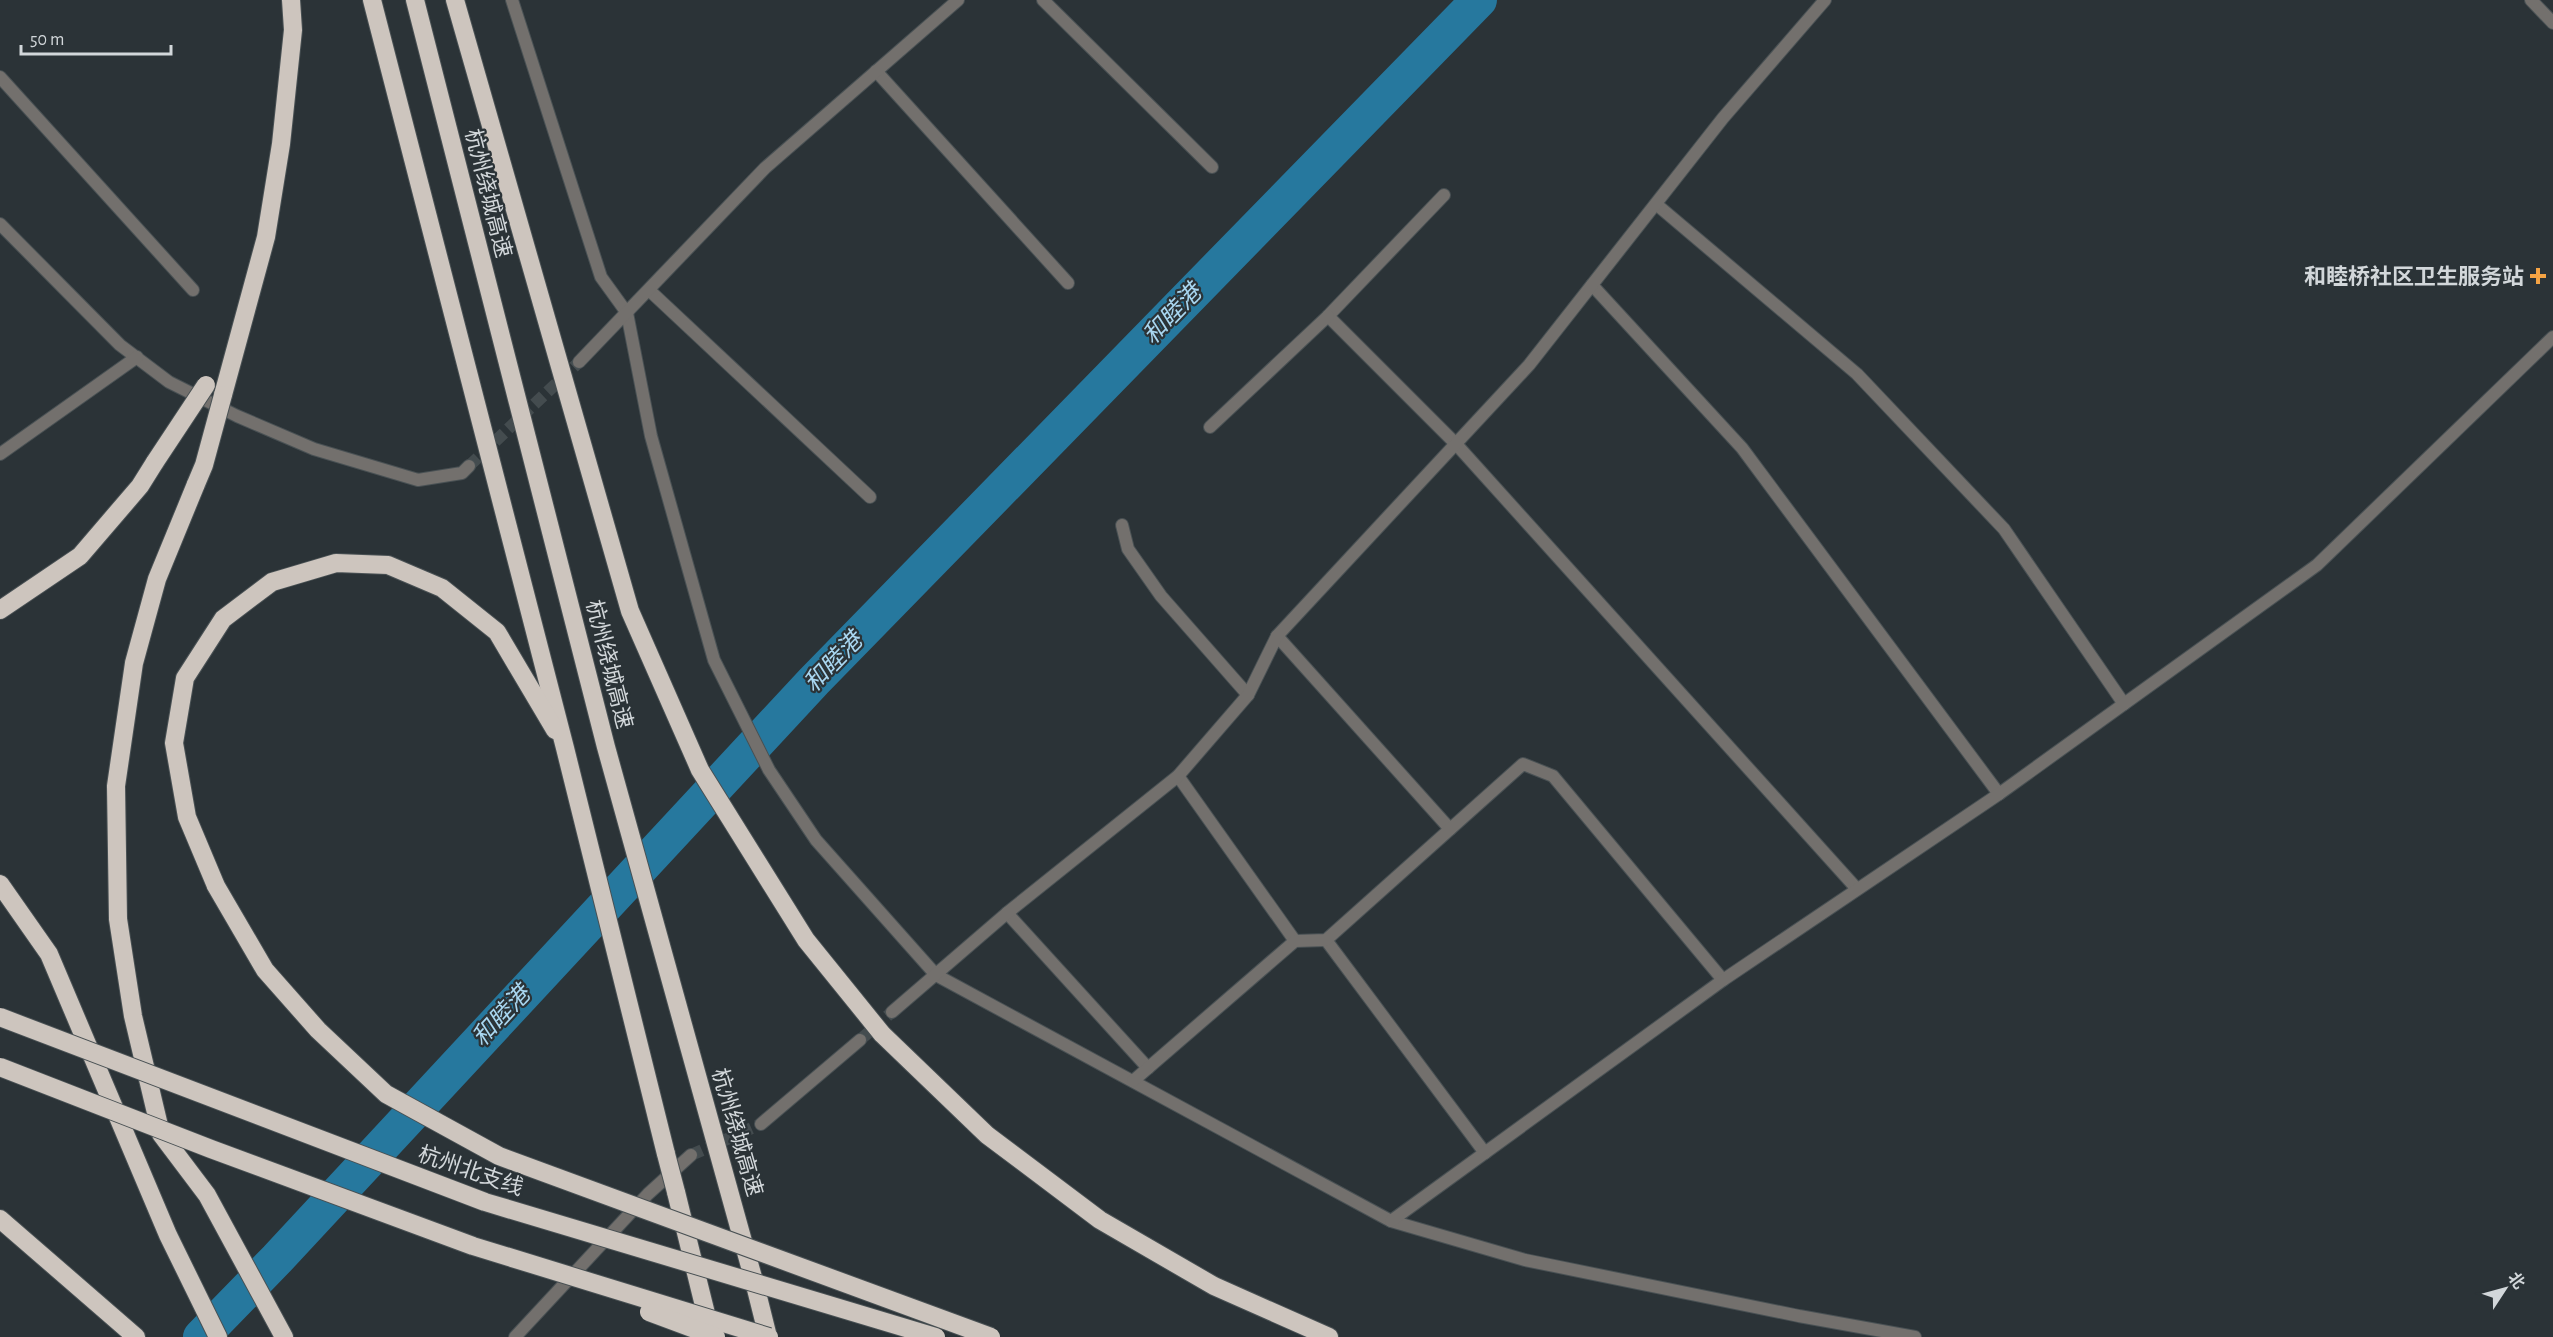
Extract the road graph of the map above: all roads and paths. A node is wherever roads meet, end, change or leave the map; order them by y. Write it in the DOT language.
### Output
graph roads {
  1 [pos="291,0"];
  2 [pos="372,0"];
  3 [pos="415,0"];
  4 [pos="455,0"];
  5 [pos="512,0"];
  6 [pos="958,0"];
  7 [pos="1044,0"];
  8 [pos="1825,0"];
  9 [pos="2531,0"];
  10 [pos="2553,23"];
  11 [pos="876,71"];
  12 [pos="0,77"];
  13 [pos="1212,167"];
  14 [pos="1444,195"];
  15 [pos="1656,204"];
  16 [pos="0,224"];
  17 [pos="1068,283"];
  18 [pos="1592,285"];
  19 [pos="194,290"];
  20 [pos="649,290"];
  21 [pos="627,313"];
  22 [pos="1328,316"];
  23 [pos="2553,337"];
  24 [pos="236,345"];
  25 [pos="137,357"];
  26 [pos="579,362"];
  27 [pos="1210,427"];
  28 [pos="1456,444"];
  29 [pos="0,454"];
  30 [pos="469,466"];
  31 [pos="870,497"];
  32 [pos="1122,525"];
  33 [pos="0,610"];
  34 [pos="1277,636"];
  35 [pos="1248,694"];
  36 [pos="2124,704"];
  37 [pos="566,748"];
  38 [pos="1178,776"];
  39 [pos="1999,794"];
  40 [pos="1450,829"];
  41 [pos="0,884"];
  42 [pos="1857,890"];
  43 [pos="1007,914"];
  44 [pos="1326,940"];
  45 [pos="1295,941"];
  46 [pos="936,975"];
  47 [pos="1723,980"];
  48 [pos="892,1012"];
  49 [pos="0,1017"];
  50 [pos="860,1040"];
  51 [pos="0,1067"];
  52 [pos="1148,1068"];
  53 [pos="1133,1081"];
  54 [pos="761,1124"];
  55 [pos="1485,1154"];
  56 [pos="691,1155"];
  57 [pos="0,1219"];
  58 [pos="1391,1221"];
  59 [pos="473,1246"];
  60 [pos="135,1337"];
  61 [pos="218,1337"];
  62 [pos="284,1337"];
  63 [pos="515,1337"];
  64 [pos="714,1337"];
  65 [pos="768,1337"];
  66 [pos="936,1337"];
  67 [pos="991,1337"];
  68 [pos="1329,1337"];
  69 [pos="1915,1337"];
  1 -- 24 [label="highway"];
  2 -- 37 [label="highway"];
  3 -- 65 [label="highway, 杭州绕城高速"];
  4 -- 68 [label="highway"];
  5 -- 21 [label="street"];
  6 -- 11 [label="street"];
  7 -- 13 [label="street"];
  8 -- 15 [label="street"];
  9 -- 10 [label="street"];
  11 -- 17 [label="street"];
  11 -- 20 [label="street"];
  12 -- 19 [label="street"];
  14 -- 22 [label="street"];
  15 -- 18 [label="street"];
  15 -- 36 [label="street"];
  16 -- 25 [label="street"];
  18 -- 28 [label="street"];
  18 -- 39 [label="street"];
  20 -- 21 [label="street"];
  20 -- 31 [label="street"];
  21 -- 26 [label="street"];
  21 -- 46 [label="street"];
  22 -- 27 [label="street"];
  22 -- 28 [label="street"];
  23 -- 36 [label="street"];
  24 -- 33 [label="highway, bridge"];
  24 -- 62 [label="highway, bridge"];
  25 -- 29 [label="street"];
  25 -- 30 [label="street"];
  28 -- 34 [label="street"];
  28 -- 42 [label="street"];
  32 -- 35 [label="street"];
  34 -- 35 [label="street"];
  34 -- 40 [label="street"];
  35 -- 38 [label="street"];
  36 -- 39 [label="street"];
  37 -- 64 [label="highway, bridge"];
  37 -- 67 [label="highway, bridge"];
  38 -- 43 [label="street"];
  38 -- 45 [label="street"];
  39 -- 42 [label="street"];
  40 -- 44 [label="street"];
  40 -- 47 [label="street"];
  41 -- 61 [label="highway"];
  42 -- 47 [label="street"];
  43 -- 46 [label="street"];
  43 -- 52 [label="street"];
  44 -- 45 [label="street"];
  44 -- 55 [label="street"];
  45 -- 52 [label="street"];
  46 -- 48 [label="street"];
  46 -- 53 [label="street"];
  47 -- 55 [label="street"];
  49 -- 66 [label="highway, 杭州北支线, bridge"];
  50 -- 54 [label="street"];
  51 -- 59 [label="highway, bridge"];
  52 -- 53 [label="street"];
  53 -- 58 [label="street"];
  55 -- 58 [label="street"];
  56 -- 63 [label="street"];
  57 -- 60 [label="highway"];
  58 -- 69 [label="street"];
  59 -- 64 [label="highway, bridge"];
  59 -- 65 [label="highway, bridge"];
}
